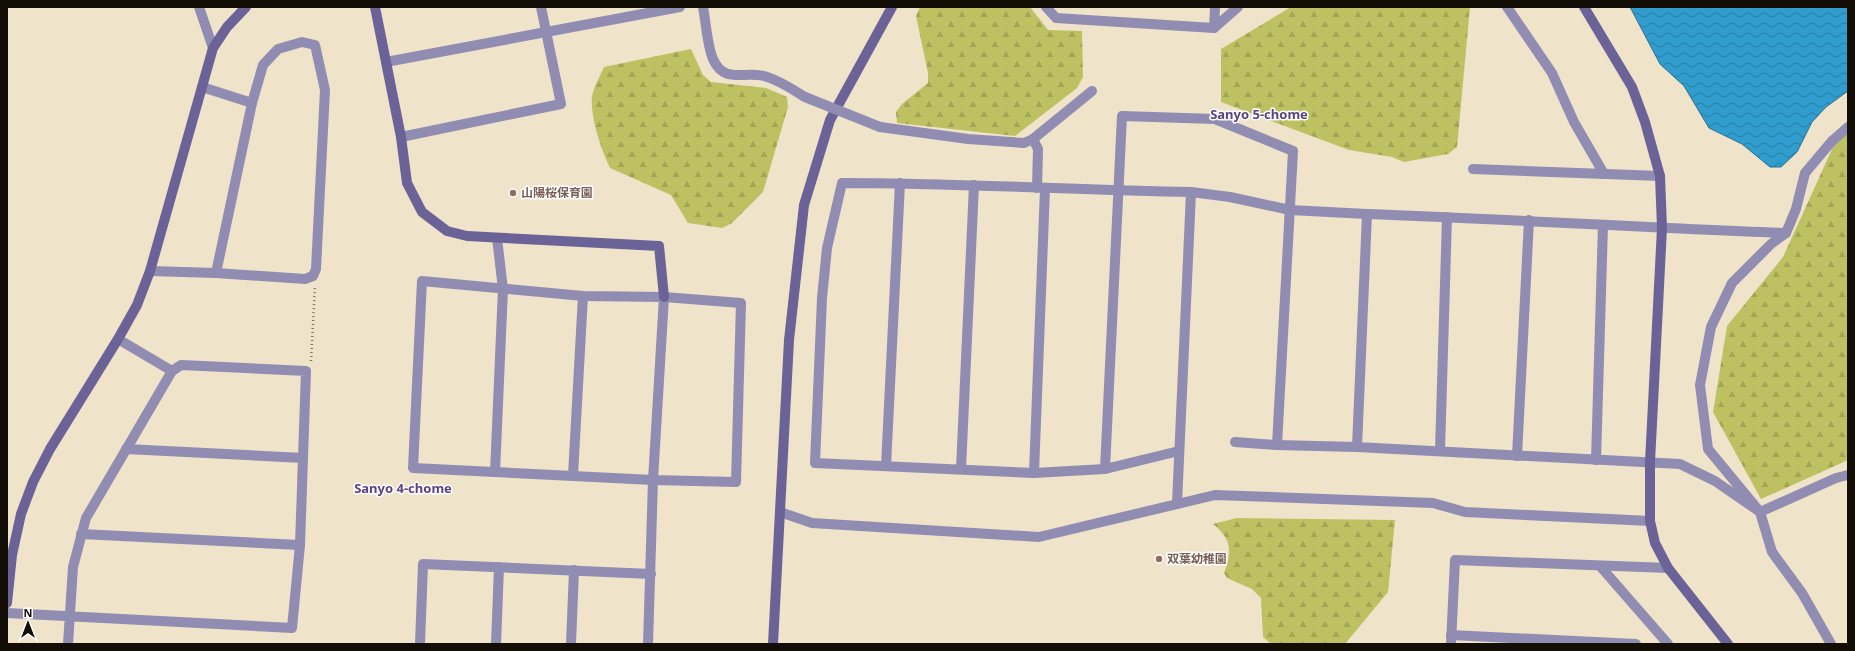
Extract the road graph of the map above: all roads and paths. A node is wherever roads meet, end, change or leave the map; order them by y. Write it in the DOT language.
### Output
graph roads {
  1 [pos="199,7"];
  2 [pos="246,7"];
  3 [pos="375,7"];
  4 [pos="541,7"];
  5 [pos="680,7"];
  6 [pos="703,7"];
  7 [pos="892,7"];
  8 [pos="1046,7"];
  9 [pos="1215,7"];
  10 [pos="1238,7"];
  11 [pos="1507,7"];
  12 [pos="1584,7"];
  13 [pos="1214,28"];
  14 [pos="546,32"];
  15 [pos="213,48"];
  16 [pos="386,62"];
  17 [pos="202,87"];
  18 [pos="1092,91"];
  19 [pos="252,103"];
  20 [pos="1848,127"];
  21 [pos="401,137"];
  22 [pos="1033,139"];
  23 [pos="1473,169"];
  24 [pos="1604,174"];
  25 [pos="1660,176"];
  26 [pos="900,183"];
  27 [pos="974,185"];
  28 [pos="1041,189"];
  29 [pos="1118,191"];
  30 [pos="1191,192"];
  31 [pos="1290,210"];
  32 [pos="1367,214"];
  33 [pos="1447,217"];
  34 [pos="1529,220"];
  35 [pos="1603,225"];
  36 [pos="1662,228"];
  37 [pos="1786,233"];
  38 [pos="497,238"];
  39 [pos="150,271"];
  40 [pos="216,273"];
  41 [pos="313,276"];
  42 [pos="503,288"];
  43 [pos="583,296"];
  44 [pos="664,297"];
  45 [pos="118,339"];
  46 [pos="172,370"];
  47 [pos="306,372"];
  48 [pos="1235,442"];
  49 [pos="1278,445"];
  50 [pos="1357,447"];
  51 [pos="126,449"];
  52 [pos="1179,451"];
  53 [pos="1440,451"];
  54 [pos="1517,456"];
  55 [pos="303,458"];
  56 [pos="1596,460"];
  57 [pos="1650,462"];
  58 [pos="886,466"];
  59 [pos="961,470"];
  60 [pos="1105,470"];
  61 [pos="495,472"];
  62 [pos="1034,472"];
  63 [pos="573,475"];
  64 [pos="1848,475"];
  65 [pos="653,480"];
  66 [pos="1177,504"];
  67 [pos="780,512"];
  68 [pos="1760,512"];
  69 [pos="1650,521"];
  70 [pos="81,534"];
  71 [pos="300,545"];
  72 [pos="1600,566"];
  73 [pos="499,567"];
  74 [pos="1668,568"];
  75 [pos="574,570"];
  76 [pos="652,574"];
  77 [pos="7,603"];
  78 [pos="7,613"];
  79 [pos="68,617"];
  80 [pos="1451,640"];
  81 [pos="68,644"];
  82 [pos="420,644"];
  83 [pos="496,644"];
  84 [pos="571,644"];
  85 [pos="648,644"];
  86 [pos="773,644"];
  87 [pos="1636,644"];
  88 [pos="1668,644"];
  89 [pos="1728,644"];
  90 [pos="1831,644"];
  1 -- 15 [label="street"];
  2 -- 15 [label="street"];
  3 -- 16 [label="street"];
  4 -- 14 [label="street"];
  5 -- 14 [label="street"];
  6 -- 22 [label="street, bridge"];
  7 -- 67 [label="street"];
  8 -- 13 [label="street"];
  9 -- 13 [label="street"];
  10 -- 13 [label="street"];
  11 -- 24 [label="street"];
  12 -- 25 [label="street"];
  14 -- 16 [label="street"];
  14 -- 21 [label="street"];
  15 -- 17 [label="street"];
  16 -- 21 [label="street"];
  17 -- 19 [label="street"];
  17 -- 39 [label="street"];
  18 -- 22 [label="street"];
  19 -- 40 [label="street"];
  19 -- 41 [label="street"];
  20 -- 37 [label="street"];
  21 -- 38 [label="street"];
  22 -- 28 [label="street"];
  23 -- 24 [label="street"];
  24 -- 25 [label="street"];
  25 -- 36 [label="street"];
  26 -- 27 [label="street"];
  26 -- 58 [label="street"];
  26 -- 58 [label="street"];
  27 -- 28 [label="street"];
  27 -- 59 [label="street"];
  28 -- 29 [label="street"];
  28 -- 62 [label="street"];
  29 -- 30 [label="street"];
  29 -- 31 [label="street"];
  29 -- 60 [label="street"];
  30 -- 31 [label="street"];
  30 -- 52 [label="street"];
  31 -- 32 [label="street"];
  31 -- 49 [label="street"];
  32 -- 33 [label="street"];
  32 -- 50 [label="street"];
  33 -- 34 [label="street"];
  33 -- 53 [label="street"];
  34 -- 35 [label="street"];
  34 -- 54 [label="street"];
  35 -- 36 [label="street"];
  35 -- 56 [label="street"];
  36 -- 37 [label="street"];
  36 -- 57 [label="street"];
  37 -- 68 [label="street"];
  38 -- 42 [label="street"];
  38 -- 44 [label="street"];
  39 -- 40 [label="street"];
  39 -- 45 [label="street"];
  40 -- 41 [label="street"];
  41 -- 47 [label="path"];
  42 -- 43 [label="street"];
  42 -- 61 [label="street"];
  42 -- 61 [label="street"];
  43 -- 44 [label="street"];
  43 -- 63 [label="street"];
  44 -- 65 [label="street"];
  44 -- 65 [label="street"];
  45 -- 46 [label="street"];
  45 -- 77 [label="street"];
  46 -- 47 [label="street"];
  46 -- 51 [label="street"];
  47 -- 55 [label="street"];
  48 -- 49 [label="street"];
  49 -- 50 [label="street"];
  50 -- 53 [label="street"];
  51 -- 55 [label="street"];
  51 -- 70 [label="street"];
  52 -- 60 [label="street"];
  52 -- 66 [label="street"];
  53 -- 54 [label="street"];
  54 -- 56 [label="street"];
  55 -- 71 [label="street"];
  56 -- 57 [label="street"];
  57 -- 68 [label="street"];
  57 -- 69 [label="street"];
  58 -- 59 [label="street"];
  59 -- 62 [label="street"];
  60 -- 62 [label="street"];
  61 -- 63 [label="street"];
  63 -- 65 [label="street"];
  64 -- 68 [label="street"];
  65 -- 76 [label="street"];
  66 -- 67 [label="street"];
  66 -- 69 [label="street"];
  67 -- 86 [label="street"];
  68 -- 90 [label="street"];
  69 -- 74 [label="street"];
  70 -- 71 [label="street"];
  70 -- 79 [label="street"];
  71 -- 79 [label="street"];
  72 -- 74 [label="street"];
  72 -- 80 [label="street"];
  72 -- 88 [label="street"];
  73 -- 75 [label="street"];
  73 -- 82 [label="street"];
  73 -- 83 [label="street"];
  74 -- 89 [label="street"];
  75 -- 76 [label="street"];
  75 -- 84 [label="street"];
  76 -- 85 [label="street"];
  78 -- 79 [label="street"];
  79 -- 81 [label="street"];
  80 -- 87 [label="street"];
}
